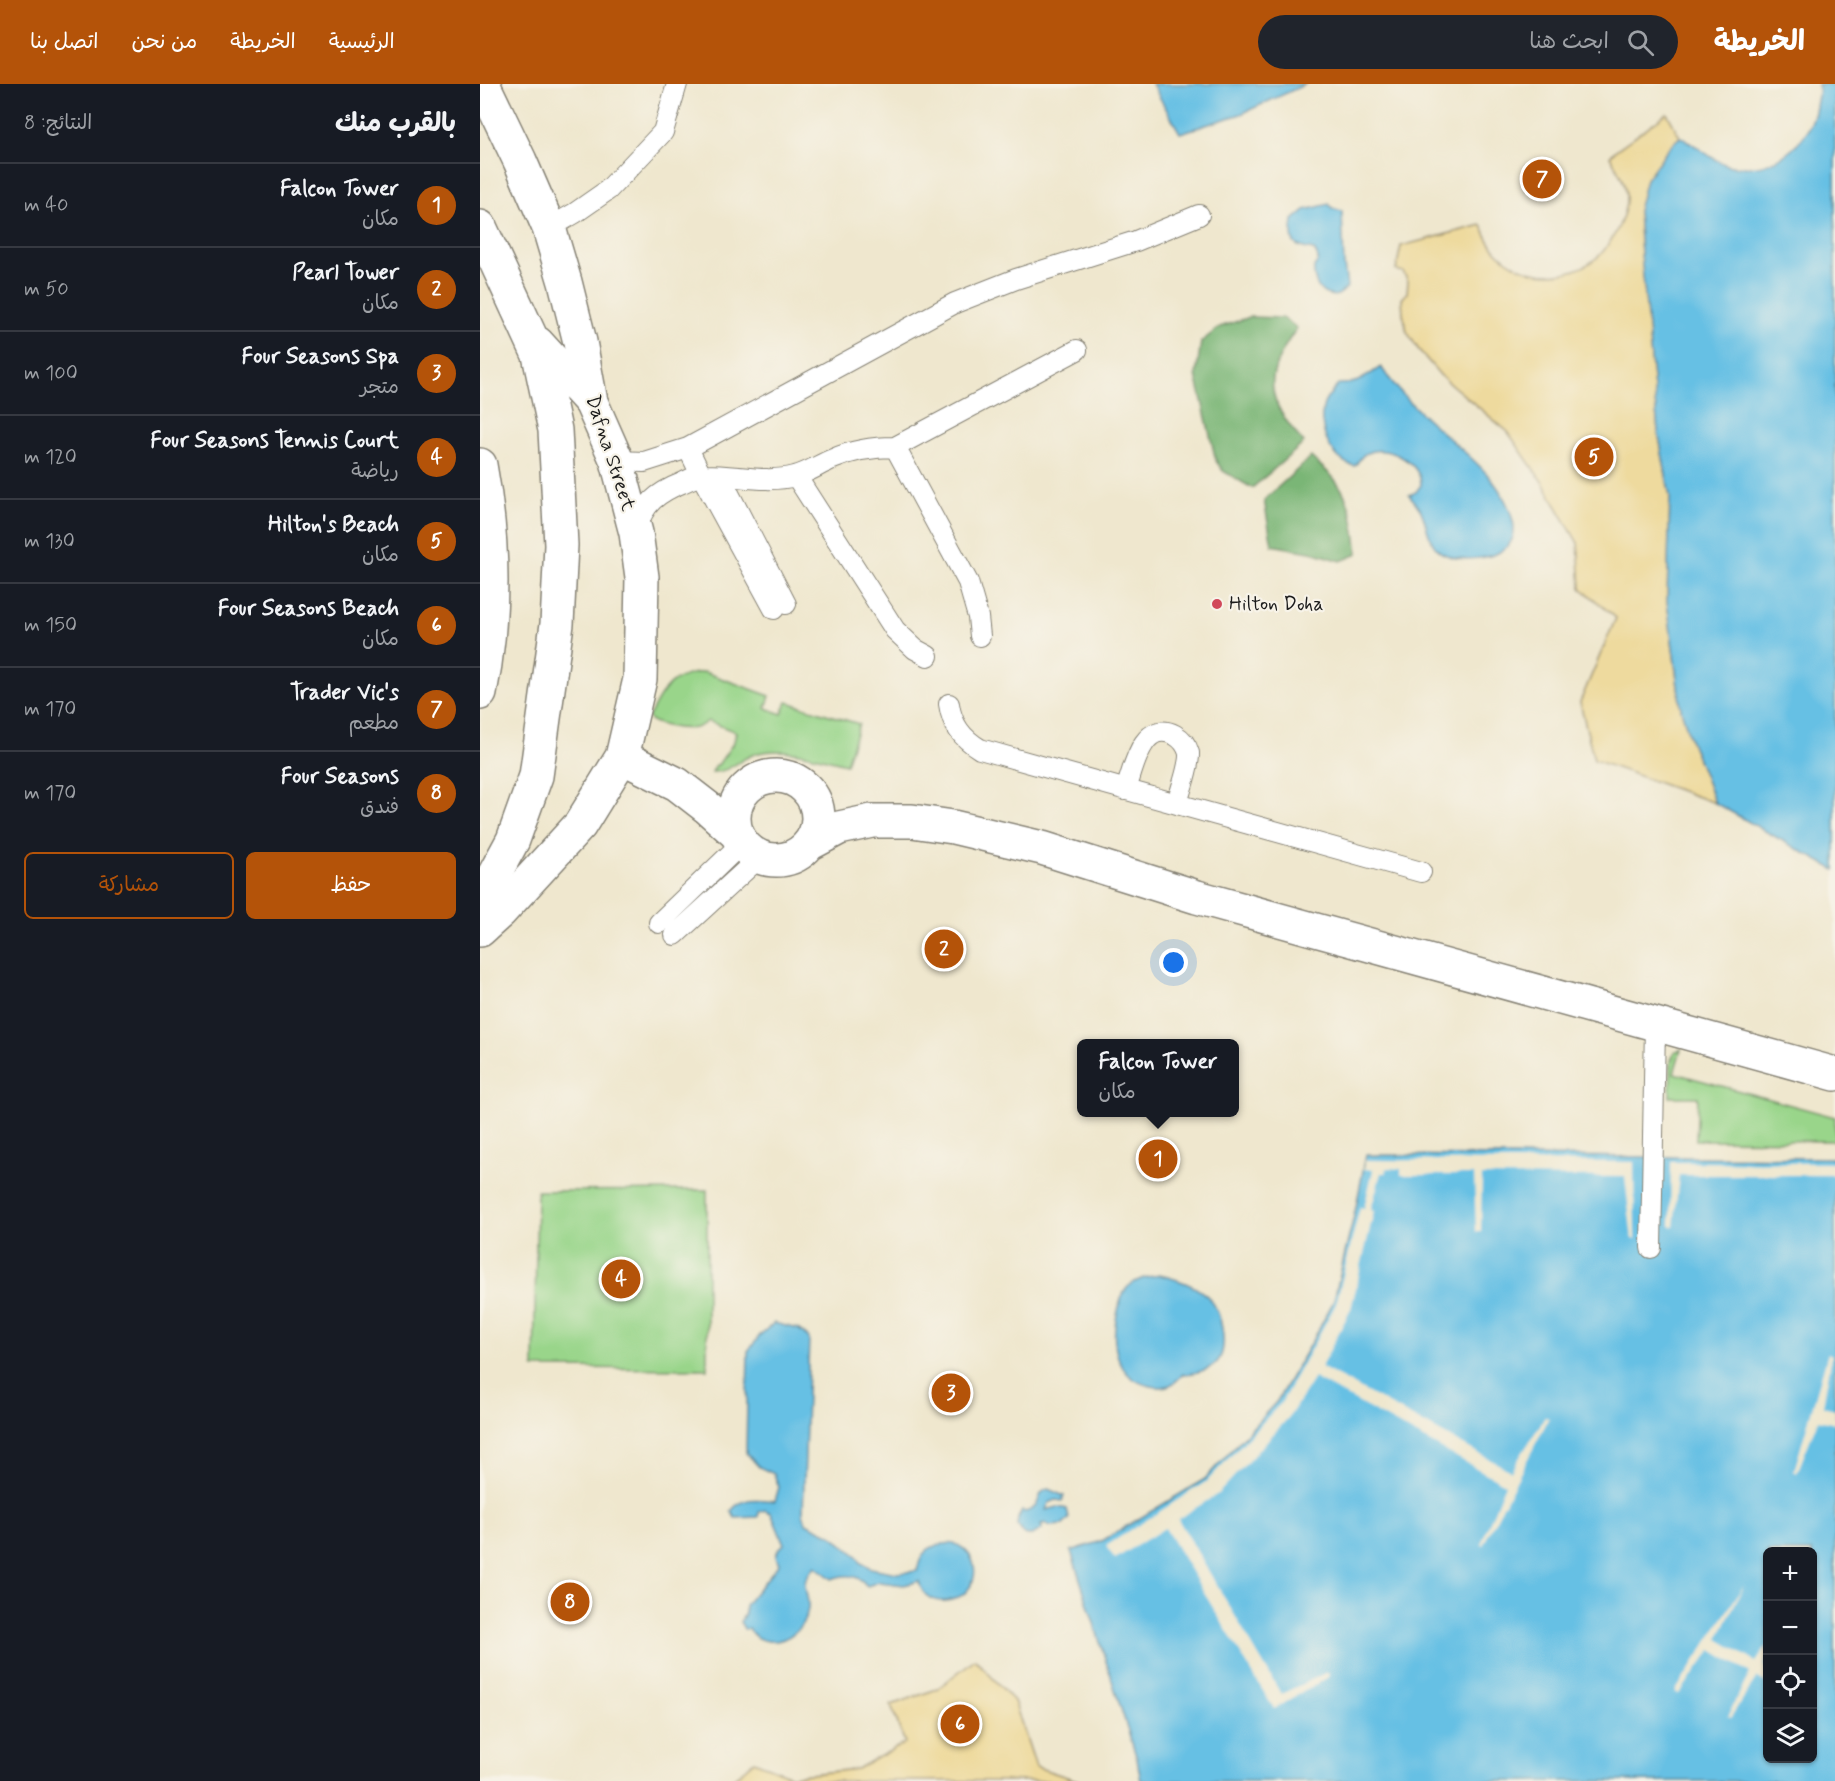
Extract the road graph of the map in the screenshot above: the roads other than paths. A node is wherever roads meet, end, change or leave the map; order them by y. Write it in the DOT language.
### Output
graph roads {
  1 [pos="483,84"];
  2 [pos="677,84"];
  3 [pos="1199,215"];
  4 [pos="480,227"];
  5 [pos="549,228"];
  6 [pos="529,334"];
  7 [pos="1077,350"];
  8 [pos="591,402"];
  9 [pos="895,447"];
  10 [pos="688,448"];
  11 [pos="617,461"];
  12 [pos="480,465"];
  13 [pos="710,476"];
  14 [pos="796,476"];
  15 [pos="636,534"];
  16 [pos="780,606"];
  17 [pos="980,636"];
  18 [pos="928,656"];
  19 [pos="480,693"];
  20 [pos="949,704"];
  21 [pos="622,757"];
  22 [pos="677,784"];
  23 [pos="748,787"];
  24 [pos="1126,790"];
  25 [pos="814,800"];
  26 [pos="1177,804"];
  27 [pos="872,821"];
  28 [pos="746,844"];
  29 [pos="809,844"];
  30 [pos="1421,872"];
  31 [pos="480,901"];
  32 [pos="658,923"];
  33 [pos="480,930"];
  34 [pos="675,935"];
  35 [pos="1655,1024"];
  36 [pos="1835,1074"];
  37 [pos="1651,1248"];
  1 -- 5 [label="street, Dafna Street"];
  2 -- 5 [label="lane"];
  3 -- 10 [label="lane"];
  4 -- 6 [label="street"];
  5 -- 8 [label="street, Dafna Street"];
  6 -- 8 [label="street"];
  6 -- 31 [label="street"];
  7 -- 9 [label="lane"];
  8 -- 11 [label="street, Dafna Street"];
  9 -- 14 [label="lane"];
  9 -- 17 [label="lane"];
  10 -- 11 [label="lane"];
  10 -- 13 [label="lane"];
  11 -- 15 [label="street, Dafna Street"];
  12 -- 19 [label="street"];
  13 -- 14 [label="lane"];
  13 -- 15 [label="lane"];
  13 -- 16 [label="lane"];
  14 -- 18 [label="lane"];
  15 -- 21 [label="street, Dafna Street"];
  20 -- 24 [label="lane"];
  21 -- 22 [label="street"];
  21 -- 33 [label="street, Dafna Street"];
  22 -- 23 [label="street"];
  22 -- 28 [label="street"];
  23 -- 25 [label="street"];
  23 -- 28 [label="street"];
  24 -- 26 [label="lane"];
  24 -- 26 [label="lane"];
  25 -- 27 [label="street"];
  25 -- 29 [label="street"];
  26 -- 30 [label="lane"];
  27 -- 29 [label="street"];
  27 -- 35 [label="street"];
  28 -- 29 [label="street"];
  28 -- 32 [label="lane"];
  28 -- 34 [label="lane"];
  35 -- 36 [label="street"];
  35 -- 37 [label="lane"];
}
